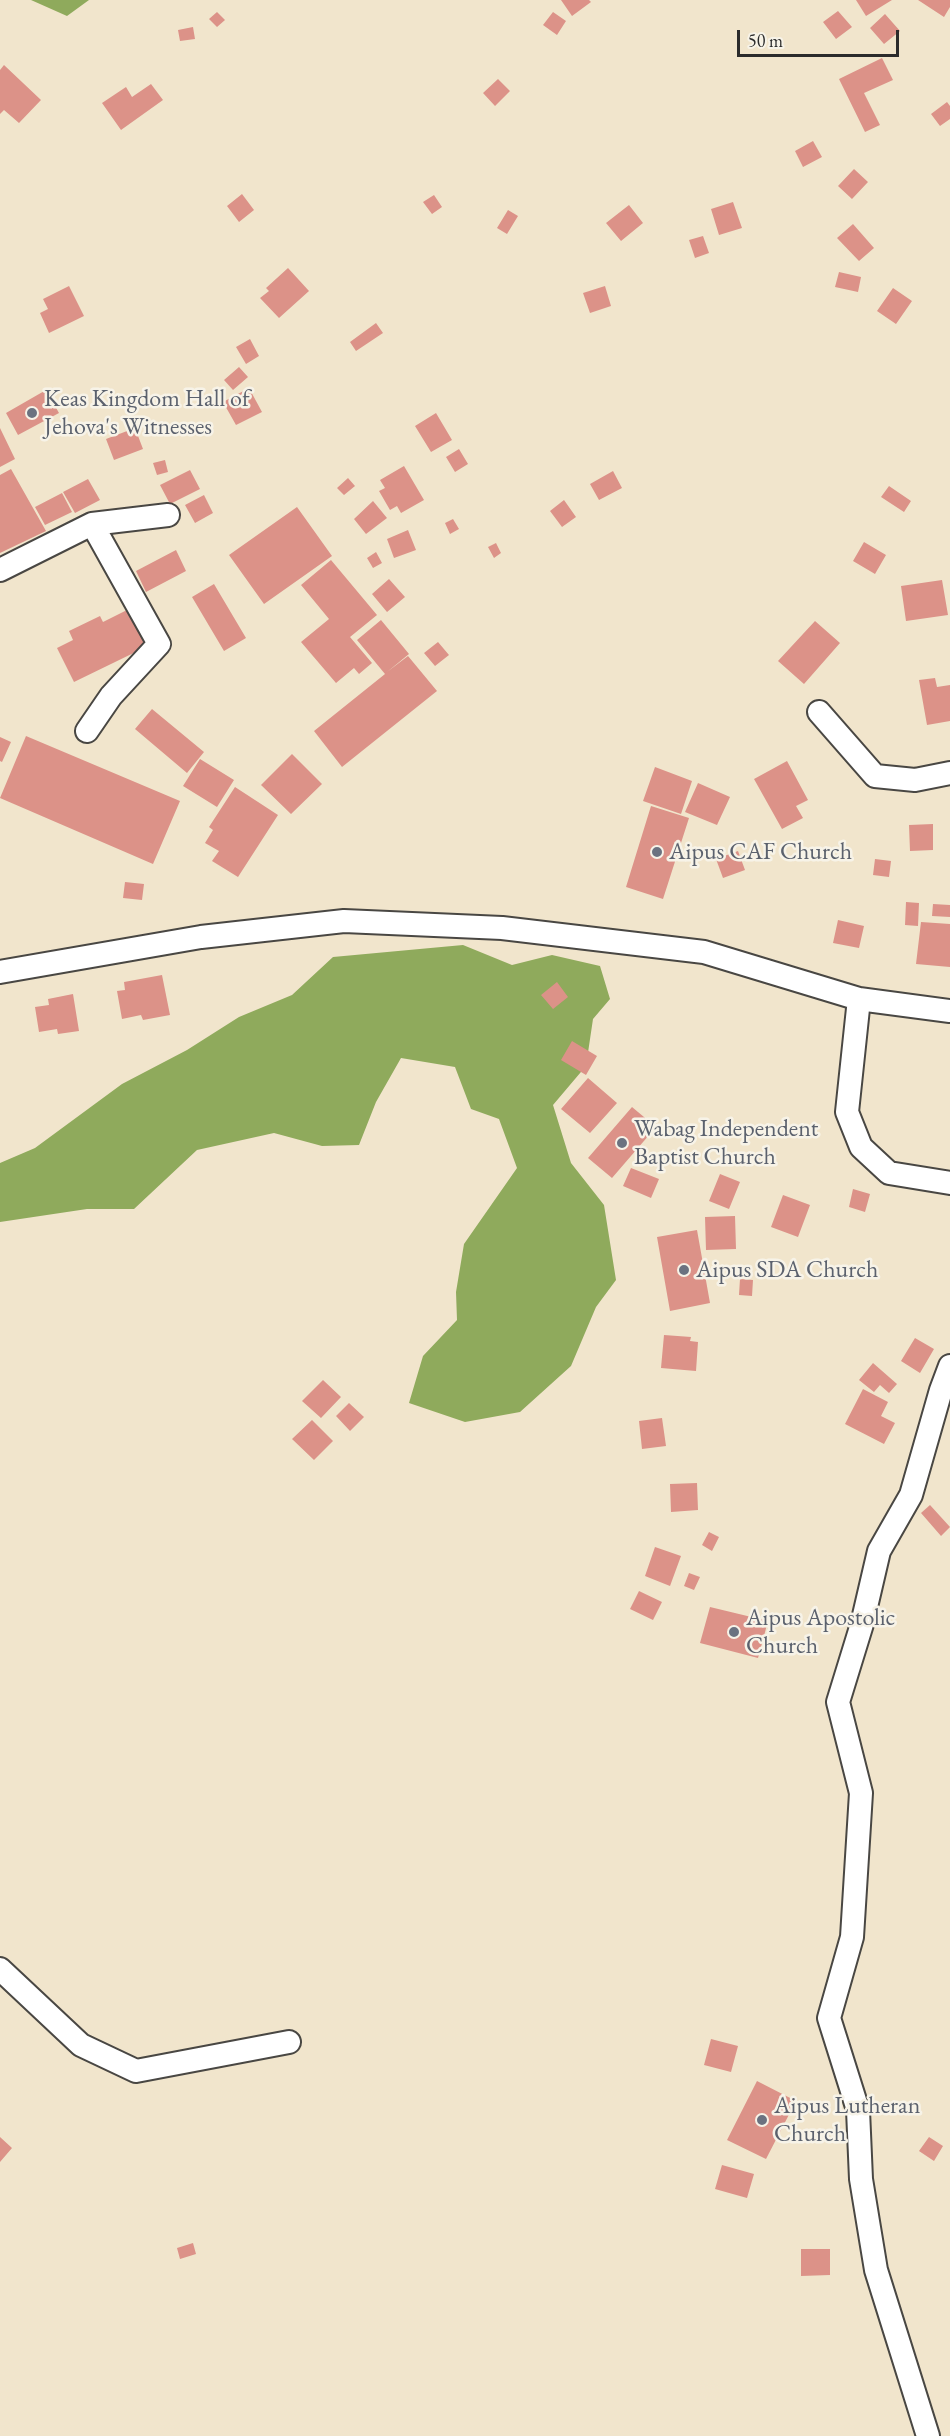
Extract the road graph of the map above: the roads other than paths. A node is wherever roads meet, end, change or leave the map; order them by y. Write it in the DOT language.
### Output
graph roads {
  1 [pos="168,515"];
  2 [pos="92,524"];
  3 [pos="0,570"];
  4 [pos="819,712"];
  5 [pos="87,731"];
  6 [pos="950,773"];
  7 [pos="0,972"];
  8 [pos="859,999"];
  9 [pos="950,1011"];
  10 [pos="950,1183"];
  11 [pos="950,1366"];
  12 [pos="0,1969"];
  13 [pos="289,2042"];
  14 [pos="928,2436"];
  1 -- 2 [label="street"];
  2 -- 3 [label="street"];
  2 -- 5 [label="street"];
  4 -- 6 [label="street"];
  7 -- 8 [label="street"];
  8 -- 9 [label="street"];
  8 -- 10 [label="street"];
  11 -- 14 [label="street"];
  12 -- 13 [label="street"];
}
